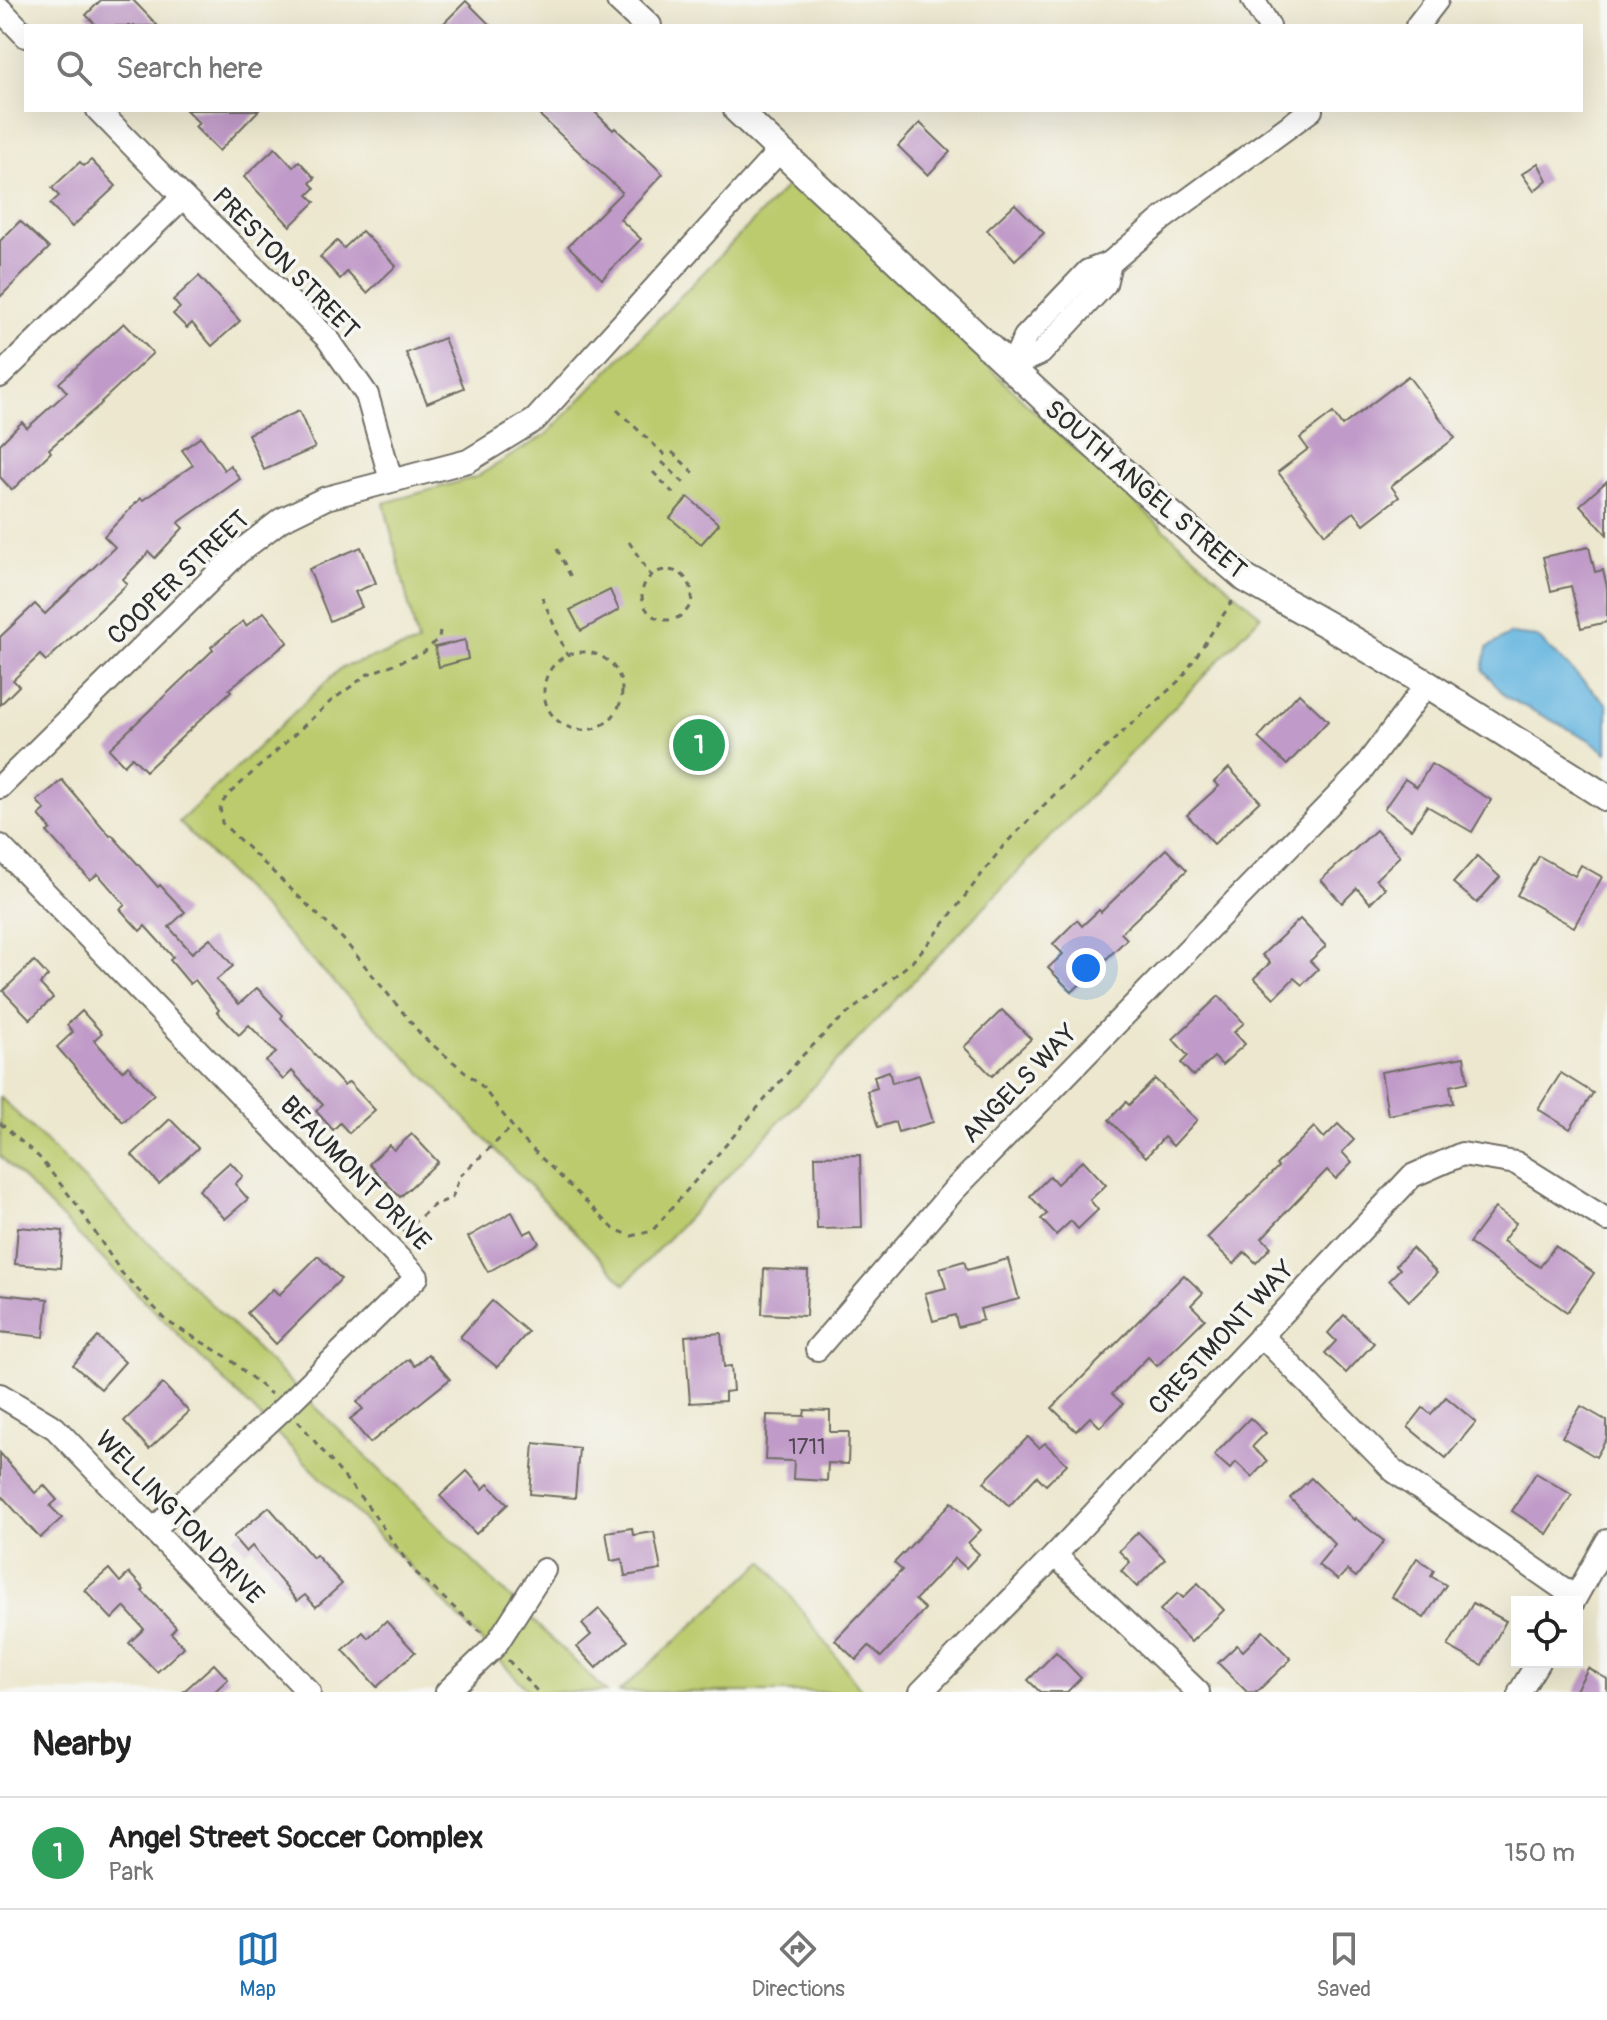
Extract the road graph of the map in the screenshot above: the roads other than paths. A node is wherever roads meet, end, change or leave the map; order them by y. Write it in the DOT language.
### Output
graph roads {
  1 [pos="620,0"];
  2 [pos="1253,0"];
  3 [pos="1437,0"];
  4 [pos="0,9"];
  5 [pos="646,24"];
  6 [pos="1268,24"];
  7 [pos="1419,24"];
  8 [pos="24,34"];
  9 [pos="100,112"];
  10 [pos="739,112"];
  11 [pos="1308,112"];
  12 [pos="780,150"];
  13 [pos="183,197"];
  14 [pos="1011,367"];
  15 [pos="0,376"];
  16 [pos="391,480"];
  17 [pos="1427,684"];
  18 [pos="0,787"];
  19 [pos="1607,798"];
  20 [pos="0,846"];
  21 [pos="1607,1220"];
  22 [pos="1261,1335"];
  23 [pos="817,1349"];
  24 [pos="0,1395"];
  25 [pos="153,1530"];
  26 [pos="1607,1541"];
  27 [pos="1055,1555"];
  28 [pos="544,1570"];
  29 [pos="1568,1596"];
  30 [pos="1576,1596"];
  31 [pos="1534,1668"];
  32 [pos="309,1692"];
  33 [pos="447,1692"];
  34 [pos="921,1692"];
  35 [pos="1198,1692"];
  36 [pos="1520,1692"];
  1 -- 5 [label="street"];
  2 -- 6 [label="street"];
  3 -- 7 [label="street"];
  4 -- 8 [label="street"];
  9 -- 13 [label="street, PRESTON STREET"];
  10 -- 12 [label="street, SOUTH ANGEL STREET"];
  11 -- 14 [label="street"];
  12 -- 14 [label="street, SOUTH ANGEL STREET"];
  12 -- 16 [label="street, COOPER STREET"];
  13 -- 15 [label="street"];
  13 -- 16 [label="street, PRESTON STREET"];
  14 -- 17 [label="street, SOUTH ANGEL STREET"];
  16 -- 18 [label="street, COOPER STREET"];
  17 -- 19 [label="street, SOUTH ANGEL STREET"];
  17 -- 23 [label="street, ANGELS WAY"];
  20 -- 25 [label="street, BEAUMONT DRIVE"];
  21 -- 22 [label="street, CRESTMONT WAY"];
  22 -- 27 [label="street, CRESTMONT WAY"];
  22 -- 29 [label="street"];
  24 -- 25 [label="street, WELLINGTON DRIVE"];
  25 -- 32 [label="street, WELLINGTON DRIVE"];
  26 -- 30 [label="street"];
  27 -- 34 [label="street, CRESTMONT WAY"];
  27 -- 35 [label="street"];
  28 -- 33 [label="street"];
  31 -- 36 [label="street"];
}
